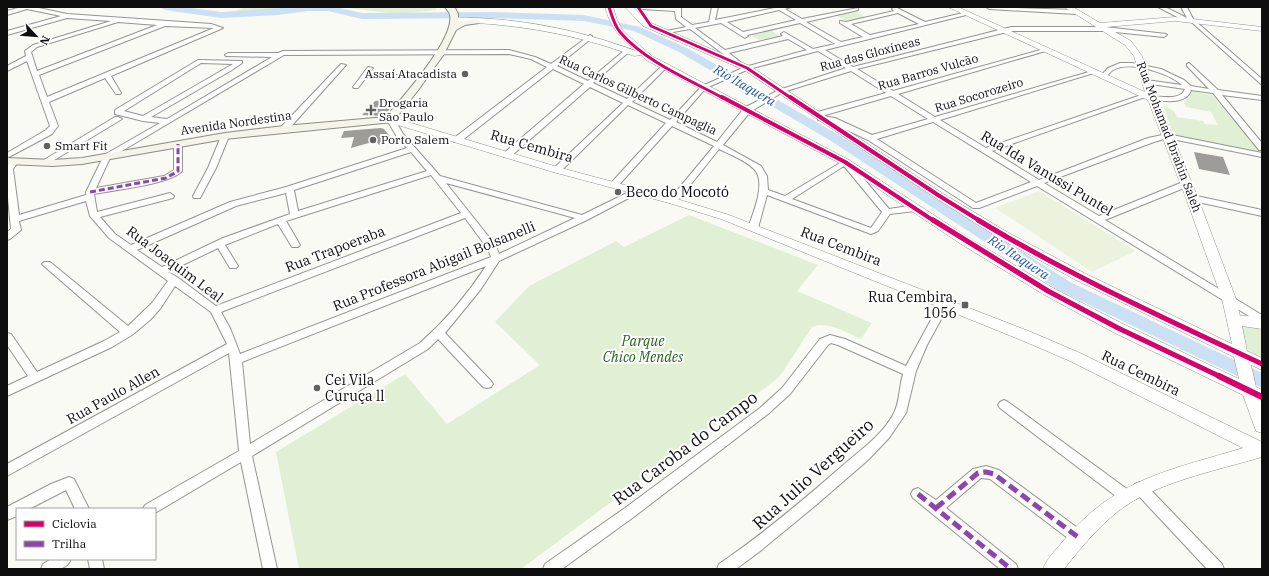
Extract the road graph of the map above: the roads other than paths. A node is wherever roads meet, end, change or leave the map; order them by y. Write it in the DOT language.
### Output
graph roads {
  1 [pos="26,7"];
  2 [pos="609,7"];
  3 [pos="629,7"];
  4 [pos="638,7"];
  5 [pos="642,7"];
  6 [pos="715,7"];
  7 [pos="788,7"];
  8 [pos="891,7"];
  9 [pos="952,7"];
  10 [pos="989,7"];
  11 [pos="1161,7"];
  12 [pos="1184,7"];
  13 [pos="677,8"];
  14 [pos="781,9"];
  15 [pos="1072,9"];
  16 [pos="859,10"];
  17 [pos="900,11"];
  18 [pos="7,12"];
  19 [pos="828,14"];
  20 [pos="967,14"];
  21 [pos="449,15"];
  22 [pos="67,16"];
  23 [pos="872,17"];
  24 [pos="1188,19"];
  25 [pos="801,20"];
  26 [pos="121,21"];
  27 [pos="476,21"];
  28 [pos="722,21"];
  29 [pos="712,23"];
  30 [pos="166,24"];
  31 [pos="845,24"];
  32 [pos="924,24"];
  33 [pos="651,26"];
  34 [pos="772,27"];
  35 [pos="1102,27"];
  36 [pos="690,28"];
  37 [pos="1262,29"];
  38 [pos="1004,31"];
  39 [pos="7,33"];
  40 [pos="664,33"];
  41 [pos="741,34"];
  42 [pos="1164,35"];
  43 [pos="590,37"];
  44 [pos="788,37"];
  45 [pos="868,37"];
  46 [pos="757,44"];
  47 [pos="840,44"];
  48 [pos="628,50"];
  49 [pos="815,50"];
  50 [pos="1046,50"];
  51 [pos="725,52"];
  52 [pos="438,53"];
  53 [pos="281,54"];
  54 [pos="202,55"];
  55 [pos="29,57"];
  56 [pos="649,58"];
  57 [pos="343,65"];
  58 [pos="1189,65"];
  59 [pos="551,66"];
  60 [pos="1142,66"];
  61 [pos="664,67"];
  62 [pos="370,68"];
  63 [pos="742,68"];
  64 [pos="7,69"];
  65 [pos="851,69"];
  66 [pos="1094,72"];
  67 [pos="36,74"];
  68 [pos="107,75"];
  69 [pos="1104,76"];
  70 [pos="364,77"];
  71 [pos="423,77"];
  72 [pos="1139,81"];
  73 [pos="1262,83"];
  74 [pos="589,84"];
  75 [pos="709,85"];
  76 [pos="356,87"];
  77 [pos="1188,88"];
  78 [pos="1215,91"];
  79 [pos="778,92"];
  80 [pos="118,93"];
  81 [pos="891,93"];
  82 [pos="1149,97"];
  83 [pos="1262,98"];
  84 [pos="44,101"];
  85 [pos="628,102"];
  86 [pos="749,108"];
  87 [pos="819,116"];
  88 [pos="118,119"];
  89 [pos="143,119"];
  90 [pos="934,120"];
  91 [pos="168,121"];
  92 [pos="670,123"];
  93 [pos="398,124"];
  94 [pos="284,129"];
  95 [pos="225,136"];
  96 [pos="1167,136"];
  97 [pos="870,138"];
  98 [pos="457,140"];
  99 [pos="178,144"];
  100 [pos="718,145"];
  101 [pos="1262,148"];
  102 [pos="413,149"];
  103 [pos="984,151"];
  104 [pos="507,155"];
  105 [pos="1262,155"];
  106 [pos="108,157"];
  107 [pos="10,159"];
  108 [pos="845,162"];
  109 [pos="43,163"];
  110 [pos="557,170"];
  111 [pos="435,175"];
  112 [pos="1036,183"];
  113 [pos="1186,184"];
  114 [pos="614,185"];
  115 [pos="289,189"];
  116 [pos="638,191"];
  117 [pos="764,191"];
  118 [pos="90,194"];
  119 [pos="170,196"];
  120 [pos="197,196"];
  121 [pos="1192,198"];
  122 [pos="786,199"];
  123 [pos="673,201"];
  124 [pos="915,208"];
  125 [pos="887,212"];
  126 [pos="1262,213"];
  127 [pos="466,215"];
  128 [pos="94,216"];
  129 [pos="295,216"];
  130 [pos="584,218"];
  131 [pos="15,219"];
  132 [pos="1097,220"];
  133 [pos="281,221"];
  134 [pos="753,228"];
  135 [pos="7,237"];
  136 [pos="220,244"];
  137 [pos="295,245"];
  138 [pos="130,249"];
  139 [pos="496,258"];
  140 [pos="47,264"];
  141 [pos="233,266"];
  142 [pos="162,271"];
  143 [pos="174,280"];
  144 [pos="1229,299"];
  145 [pos="945,303"];
  146 [pos="215,310"];
  147 [pos="1262,320"];
  148 [pos="1234,321"];
  149 [pos="1262,324"];
  150 [pos="128,332"];
  151 [pos="439,333"];
  152 [pos="7,338"];
  153 [pos="233,346"];
  154 [pos="1241,355"];
  155 [pos="236,360"];
  156 [pos="1262,364"];
  157 [pos="909,372"];
  158 [pos="35,378"];
  159 [pos="487,384"];
  160 [pos="7,391"];
  161 [pos="1253,391"];
  162 [pos="1004,405"];
  163 [pos="1262,426"];
  164 [pos="1262,450"];
  165 [pos="245,453"];
  166 [pos="7,470"];
  167 [pos="1140,488"];
  168 [pos="918,494"];
  169 [pos="1126,496"];
  170 [pos="18,508"];
  171 [pos="82,508"];
  172 [pos="152,508"];
  173 [pos="936,508"];
  174 [pos="16,509"];
  175 [pos="7,514"];
  176 [pos="1078,537"];
  177 [pos="62,560"];
  178 [pos="48,569"];
  179 [pos="270,569"];
  180 [pos="550,569"];
  181 [pos="724,569"];
  182 [pos="1011,569"];
  183 [pos="1052,569"];
  184 [pos="1217,569"];
  1 -- 18 [label="street"];
  1 -- 22 [label="street"];
  2 -- 56 [label="street"];
  3 -- 33 [label="street"];
  4 -- 33 [label="street"];
  5 -- 13 [label="street"];
  6 -- 29 [label="street"];
  7 -- 14 [label="street"];
  8 -- 17 [label="street"];
  9 -- 20 [label="street"];
  10 -- 15 [label="street"];
  11 -- 24 [label="street"];
  12 -- 24 [label="street"];
  13 -- 36 [label="street"];
  14 -- 25 [label="street"];
  14 -- 28 [label="street"];
  15 -- 35 [label="street, Rua Mohamad Ibrahin Saleh"];
  16 -- 19 [label="street"];
  16 -- 23 [label="street"];
  17 -- 23 [label="street"];
  17 -- 32 [label="street"];
  19 -- 25 [label="street"];
  19 -- 31 [label="street"];
  20 -- 32 [label="street"];
  20 -- 38 [label="street"];
  21 -- 27 [label="main road"];
  21 -- 52 [label="main road"];
  22 -- 26 [label="street"];
  22 -- 39 [label="street"];
  23 -- 31 [label="street"];
  24 -- 35 [label="street"];
  24 -- 37 [label="street"];
  24 -- 73 [label="street"];
  25 -- 34 [label="street"];
  25 -- 47 [label="street"];
  26 -- 30 [label="street"];
  26 -- 55 [label="street"];
  27 -- 43 [label="street"];
  28 -- 29 [label="street"];
  28 -- 41 [label="street"];
  29 -- 36 [label="street"];
  30 -- 67 [label="street"];
  30 -- 68 [label="street"];
  31 -- 45 [label="street"];
  32 -- 45 [label="street"];
  33 -- 40 [label="street"];
  34 -- 41 [label="street"];
  34 -- 44 [label="street, Rua Ida Vanussi Puntel"];
  35 -- 38 [label="street, Rua das Gloxíneas"];
  35 -- 42 [label="street, Rua das Gloxíneas"];
  35 -- 60 [label="street, Rua Mohamad Ibrahin Saleh"];
  36 -- 40 [label="street"];
  36 -- 51 [label="street"];
  38 -- 50 [label="street"];
  38 -- 65 [label="street, Rua das Gloxíneas"];
  40 -- 63 [label="street"];
  41 -- 46 [label="street"];
  43 -- 48 [label="street"];
  43 -- 59 [label="street"];
  44 -- 46 [label="street"];
  44 -- 49 [label="street, Rua Ida Vanussi Puntel"];
  45 -- 47 [label="street"];
  46 -- 51 [label="street"];
  47 -- 49 [label="street"];
  48 -- 56 [label="street"];
  48 -- 74 [label="street"];
  49 -- 63 [label="street"];
  49 -- 65 [label="street, Rua Ida Vanussi Puntel"];
  50 -- 66 [label="street"];
  50 -- 81 [label="street, Rua Barros Vulcão"];
  51 -- 63 [label="street"];
  52 -- 53 [label="street, Rua Carlos Gilberto Campaglia"];
  52 -- 59 [label="street, Rua Carlos Gilberto Campaglia"];
  52 -- 71 [label="main road"];
  53 -- 54 [label="street, Rua Carlos Gilberto Campaglia"];
  53 -- 91 [label="street"];
  55 -- 64 [label="street"];
  55 -- 67 [label="street"];
  56 -- 61 [label="street"];
  57 -- 94 [label="street"];
  58 -- 78 [label="street"];
  59 -- 74 [label="street, Rua Carlos Gilberto Campaglia"];
  59 -- 98 [label="street"];
  60 -- 69 [label="street"];
  60 -- 72 [label="street, Rua Mohamad Ibrahin Saleh"];
  60 -- 77 [label="street"];
  61 -- 75 [label="street"];
  61 -- 85 [label="street"];
  62 -- 70 [label="street"];
  63 -- 75 [label="street"];
  63 -- 79 [label="street"];
  65 -- 79 [label="street, Rua das Gloxíneas"];
  65 -- 81 [label="street, Rua Ida Vanussi Puntel"];
  66 -- 69 [label="street"];
  66 -- 90 [label="street, Rua Socorozeiro"];
  67 -- 84 [label="street"];
  68 -- 80 [label="street"];
  68 -- 84 [label="street"];
  69 -- 72 [label="street"];
  69 -- 82 [label="street"];
  70 -- 71 [label="street"];
  70 -- 76 [label="street"];
  71 -- 93 [label="main road"];
  72 -- 77 [label="street"];
  72 -- 82 [label="street, Rua Mohamad Ibrahin Saleh"];
  74 -- 85 [label="street, Rua Carlos Gilberto Campaglia"];
  74 -- 104 [label="street"];
  75 -- 86 [label="street"];
  75 -- 92 [label="street"];
  77 -- 78 [label="street"];
  77 -- 82 [label="street"];
  78 -- 83 [label="street"];
  78 -- 101 [label="street"];
  79 -- 86 [label="street, Rua das Gloxíneas"];
  79 -- 87 [label="street"];
  81 -- 87 [label="street, Rua Barros Vulcão"];
  81 -- 90 [label="street, Rua Ida Vanussi Puntel"];
  82 -- 96 [label="street, Rua Mohamad Ibrahin Saleh"];
  82 -- 103 [label="street"];
  84 -- 107 [label="street"];
  85 -- 92 [label="street, Rua Carlos Gilberto Campaglia"];
  85 -- 110 [label="street"];
  86 -- 100 [label="street"];
  86 -- 108 [label="street"];
  87 -- 97 [label="street"];
  87 -- 154 [label="street"];
  88 -- 109 [label="street"];
  89 -- 89 [label="street"];
  89 -- 91 [label="street"];
  90 -- 97 [label="street, Rua Socorozeiro"];
  90 -- 103 [label="street, Rua Ida Vanussi Puntel"];
  91 -- 106 [label="street"];
  92 -- 100 [label="street, Rua Carlos Gilberto Campaglia"];
  92 -- 114 [label="street"];
  93 -- 94 [label="main road, Avenida Nordestina"];
  93 -- 98 [label="street, Rua Cembira"];
  93 -- 102 [label="street"];
  94 -- 95 [label="main road, Avenida Nordestina"];
  95 -- 99 [label="main road, Avenida Nordestina"];
  95 -- 120 [label="street"];
  96 -- 105 [label="street"];
  96 -- 112 [label="street"];
  96 -- 113 [label="street, Rua Mohamad Ibrahin Saleh"];
  97 -- 112 [label="street"];
  98 -- 104 [label="street, Rua Cembira"];
  99 -- 106 [label="main road, Avenida Nordestina"];
  99 -- 118 [label="street"];
  100 -- 117 [label="street, Rua Carlos Gilberto Campaglia"];
  100 -- 123 [label="street"];
  102 -- 111 [label="street"];
  102 -- 115 [label="street"];
  103 -- 112 [label="street, Rua Ida Vanussi Puntel"];
  104 -- 110 [label="street, Rua Cembira"];
  106 -- 109 [label="main road, Avenida Nordestina"];
  106 -- 118 [label="street"];
  107 -- 109 [label="main road, Avenida Nordestina"];
  107 -- 131 [label="street"];
  108 -- 122 [label="street"];
  108 -- 124 [label="street"];
  108 -- 125 [label="street"];
  110 -- 114 [label="street, Rua Cembira"];
  111 -- 127 [label="street"];
  111 -- 129 [label="street"];
  111 -- 130 [label="street"];
  112 -- 132 [label="street, Rua Ida Vanussi Puntel"];
  113 -- 121 [label="street, Rua Mohamad Ibrahin Saleh"];
  113 -- 132 [label="street"];
  114 -- 116 [label="street, Rua Cembira"];
  115 -- 129 [label="street"];
  115 -- 138 [label="street"];
  116 -- 123 [label="street, Rua Cembira"];
  116 -- 130 [label="street, Rua Professora Abigail Bolsanelli"];
  117 -- 122 [label="street"];
  117 -- 134 [label="street, Rua Carlos Gilberto Campaglia"];
  118 -- 128 [label="street, Rua Joaquim Leal"];
  118 -- 131 [label="street"];
  119 -- 128 [label="street"];
  121 -- 126 [label="street"];
  121 -- 144 [label="street, Rua Mohamad Ibrahin Saleh"];
  122 -- 125 [label="street"];
  123 -- 134 [label="street, Rua Cembira"];
  124 -- 125 [label="street"];
  124 -- 161 [label="street"];
  127 -- 139 [label="street"];
  127 -- 146 [label="street, Rua Trapoeraba"];
  128 -- 138 [label="street, Rua Joaquim Leal"];
  129 -- 133 [label="street"];
  130 -- 139 [label="street, Rua Professora Abigail Bolsanelli"];
  131 -- 135 [label="street"];
  132 -- 144 [label="street, Rua Ida Vanussi Puntel"];
  133 -- 136 [label="street"];
  133 -- 137 [label="street"];
  134 -- 145 [label="street, Rua Cembira"];
  136 -- 141 [label="street"];
  136 -- 142 [label="street"];
  138 -- 142 [label="street, Rua Joaquim Leal"];
  139 -- 151 [label="street"];
  139 -- 155 [label="street, Rua Professora Abigail Bolsanelli"];
  140 -- 150 [label="street"];
  142 -- 143 [label="street, Rua Joaquim Leal"];
  143 -- 146 [label="street, Rua Joaquim Leal"];
  143 -- 150 [label="street"];
  144 -- 147 [label="street, Rua Ida Vanussi Puntel"];
  144 -- 148 [label="street, Rua Mohamad Ibrahin Saleh"];
  145 -- 157 [label="street, Rua Julio Vergueiro"];
  145 -- 164 [label="street, Rua Cembira"];
  146 -- 153 [label="street, Rua Joaquim Leal"];
  148 -- 149 [label="street"];
  148 -- 154 [label="street, Rua Mohamad Ibrahin Saleh"];
  150 -- 158 [label="street"];
  151 -- 159 [label="street"];
  151 -- 165 [label="street"];
  152 -- 158 [label="street"];
  153 -- 155 [label="street, Rua Joaquim Leal"];
  153 -- 166 [label="street, Rua Paulo Allen"];
  154 -- 156 [label="street"];
  154 -- 161 [label="street, Rua Mohamad Ibrahin Saleh"];
  155 -- 165 [label="street, Rua Joaquim Leal"];
  157 -- 180 [label="street, Rua Caroba do Campo"];
  157 -- 181 [label="street, Rua Julio Vergueiro"];
  158 -- 160 [label="street"];
  161 -- 163 [label="street, Rua Mohamad Ibrahin Saleh"];
  162 -- 169 [label="street"];
  164 -- 167 [label="street"];
  165 -- 172 [label="street"];
  165 -- 179 [label="street, Rua Joaquim Leal"];
  167 -- 169 [label="street"];
  167 -- 184 [label="street"];
  168 -- 173 [label="street"];
  169 -- 176 [label="street"];
  170 -- 171 [label="street"];
  173 -- 176 [label="street"];
  173 -- 182 [label="street"];
  174 -- 175 [label="street"];
  176 -- 183 [label="street"];
  177 -- 178 [label="street"];
}
